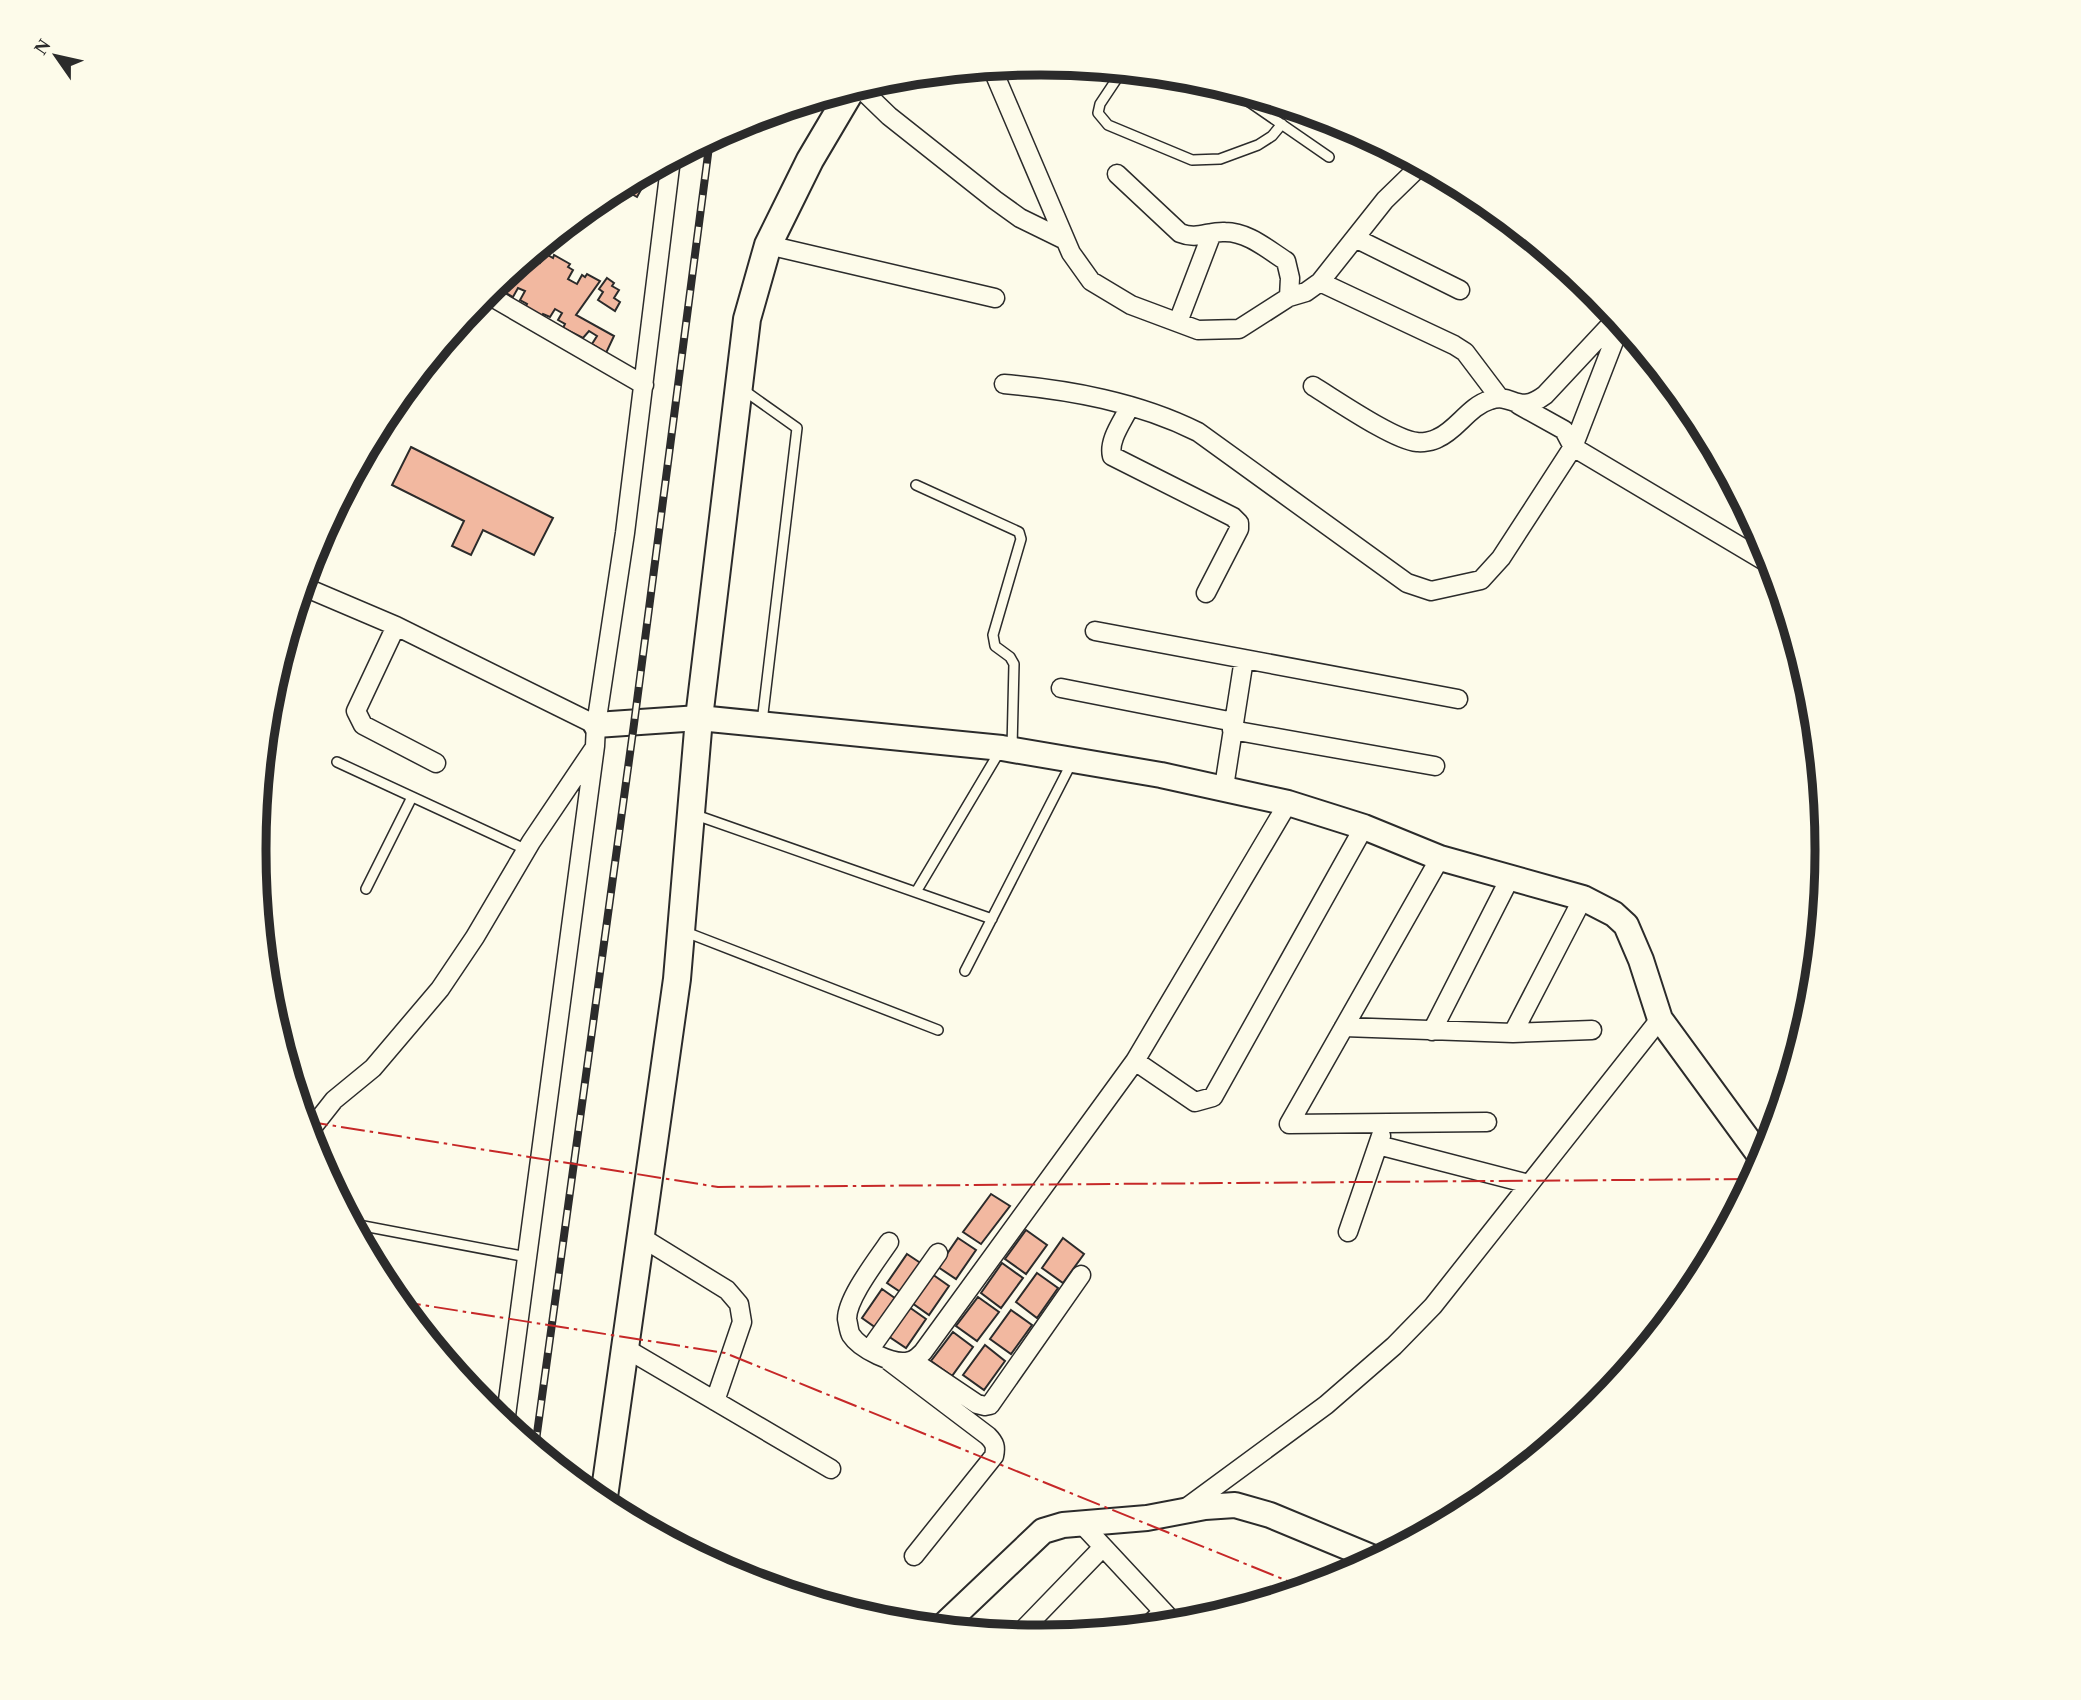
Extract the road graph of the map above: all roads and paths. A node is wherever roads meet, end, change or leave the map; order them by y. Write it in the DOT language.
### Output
graph roads {
  1 [pos="1000,77"];
  2 [pos="1116,79"];
  3 [pos="868,95"];
  4 [pos="845,101"];
  5 [pos="1257,107"];
  6 [pos="1282,124"];
  7 [pos="1328,157"];
  8 [pos="668,171"];
  9 [pos="1414,171"];
  10 [pos="1117,174"];
  11 [pos="1212,233"];
  12 [pos="1355,238"];
  13 [pos="1065,240"];
  14 [pos="768,245"];
  15 [pos="1321,282"];
  16 [pos="1460,290"];
  17 [pos="1289,296"];
  18 [pos="995,298"];
  19 [pos="496,299"];
  20 [pos="1178,322"];
  21 [pos="1610,325"];
  22 [pos="1617,333"];
  23 [pos="1004,384"];
  24 [pos="644,385"];
  25 [pos="1313,386"];
  26 [pos="739,387"];
  27 [pos="1499,397"];
  28 [pos="1519,405"];
  29 [pos="1130,406"];
  30 [pos="1573,447"];
  31 [pos="916,485"];
  32 [pos="1757,556"];
  33 [pos="311,590"];
  34 [pos="1206,593"];
  35 [pos="396,626"];
  36 [pos="1095,631"];
  37 [pos="1244,659"];
  38 [pos="1061,688"];
  39 [pos="1458,699"];
  40 [pos="699,718"];
  41 [pos="762,724"];
  42 [pos="1233,726"];
  43 [pos="596,736"];
  44 [pos="1007,749"];
  45 [pos="1073,760"];
  46 [pos="337,762"];
  47 [pos="436,763"];
  48 [pos="1435,766"];
  49 [pos="1224,787"];
  50 [pos="412,797"];
  51 [pos="1287,803"];
  52 [pos="691,814"];
  53 [pos="1364,827"];
  54 [pos="527,850"];
  55 [pos="1440,858"];
  56 [pos="1510,878"];
  57 [pos="366,889"];
  58 [pos="916,892"];
  59 [pos="1583,898"];
  60 [pos="992,919"];
  61 [pos="681,930"];
  62 [pos="965,971"];
  63 [pos="1660,1018"];
  64 [pos="1344,1027"];
  65 [pos="938,1030"];
  66 [pos="1592,1030"];
  67 [pos="1432,1031"];
  68 [pos="1513,1033"];
  69 [pos="1135,1061"];
  70 [pos="1487,1122"];
  71 [pos="316,1123"];
  72 [pos="1385,1124"];
  73 [pos="1378,1145"];
  74 [pos="1755,1149"];
  75 [pos="1529,1184"];
  76 [pos="364,1226"];
  77 [pos="1348,1232"];
  78 [pos="641,1237"];
  79 [pos="889,1241"];
  80 [pos="938,1253"];
  81 [pos="527,1257"];
  82 [pos="1081,1275"];
  83 [pos="625,1348"];
  84 [pos="870,1349"];
  85 [pos="888,1361"];
  86 [pos="913,1361"];
  87 [pos="715,1401"];
  88 [pos="507,1411"];
  89 [pos="831,1469"];
  90 [pos="605,1490"];
  91 [pos="1180,1512"];
  92 [pos="1081,1523"];
  93 [pos="1103,1548"];
  94 [pos="1363,1554"];
  95 [pos="914,1556"];
  96 [pos="1166,1614"];
  97 [pos="950,1619"];
  98 [pos="1028,1625"];
  1 -- 13 [label="street"];
  2 -- 6 [label="lane"];
  3 -- 13 [label="street"];
  4 -- 14 [label="main road"];
  5 -- 6 [label="lane"];
  6 -- 7 [label="lane"];
  8 -- 24 [label="street"];
  9 -- 12 [label="street"];
  10 -- 11 [label="street"];
  11 -- 17 [label="street"];
  11 -- 20 [label="street"];
  12 -- 15 [label="street"];
  12 -- 16 [label="street"];
  13 -- 20 [label="street"];
  14 -- 18 [label="street"];
  14 -- 26 [label="main road"];
  15 -- 17 [label="street"];
  15 -- 27 [label="street"];
  17 -- 20 [label="street"];
  19 -- 24 [label="street"];
  21 -- 28 [label="street"];
  22 -- 30 [label="street"];
  23 -- 29 [label="street"];
  24 -- 43 [label="street"];
  25 -- 27 [label="street"];
  26 -- 40 [label="main road"];
  26 -- 41 [label="lane"];
  27 -- 28 [label="street"];
  28 -- 30 [label="street"];
  29 -- 30 [label="street"];
  29 -- 34 [label="street"];
  30 -- 32 [label="street"];
  31 -- 44 [label="lane"];
  33 -- 35 [label="street"];
  35 -- 43 [label="street"];
  35 -- 47 [label="street"];
  36 -- 37 [label="street"];
  37 -- 39 [label="street"];
  37 -- 42 [label="street"];
  38 -- 42 [label="street"];
  40 -- 41 [label="street"];
  40 -- 43 [label="street"];
  40 -- 52 [label="main road"];
  41 -- 44 [label="street"];
  42 -- 48 [label="street"];
  42 -- 49 [label="street"];
  43 -- 54 [label="street"];
  43 -- 81 [label="street"];
  44 -- 45 [label="street"];
  44 -- 58 [label="lane"];
  45 -- 49 [label="street"];
  45 -- 60 [label="lane"];
  46 -- 50 [label="lane"];
  49 -- 51 [label="street"];
  50 -- 54 [label="lane"];
  50 -- 57 [label="lane"];
  51 -- 53 [label="street"];
  51 -- 69 [label="street"];
  52 -- 58 [label="lane"];
  52 -- 61 [label="main road"];
  53 -- 55 [label="street"];
  53 -- 69 [label="street"];
  54 -- 71 [label="street"];
  55 -- 56 [label="street"];
  55 -- 64 [label="street"];
  56 -- 59 [label="street"];
  56 -- 67 [label="street"];
  58 -- 60 [label="lane"];
  59 -- 63 [label="street"];
  59 -- 68 [label="street"];
  60 -- 62 [label="lane"];
  61 -- 65 [label="lane"];
  61 -- 78 [label="main road"];
  63 -- 74 [label="street"];
  63 -- 75 [label="street"];
  64 -- 67 [label="street"];
  64 -- 72 [label="street"];
  66 -- 68 [label="street"];
  67 -- 68 [label="street"];
  69 -- 86 [label="street"];
  70 -- 72 [label="street"];
  72 -- 73 [label="street"];
  73 -- 75 [label="street"];
  73 -- 77 [label="street"];
  75 -- 91 [label="street"];
  76 -- 81 [label="lane"];
  78 -- 83 [label="main road"];
  78 -- 87 [label="street"];
  79 -- 84 [label="street"];
  80 -- 84 [label="street"];
  81 -- 88 [label="street"];
  82 -- 86 [label="street"];
  83 -- 87 [label="street"];
  83 -- 90 [label="main road"];
  84 -- 85 [label="street"];
  85 -- 86 [label="street"];
  85 -- 95 [label="street"];
  87 -- 89 [label="street"];
  91 -- 92 [label="street"];
  91 -- 94 [label="street"];
  92 -- 93 [label="street"];
  92 -- 97 [label="street"];
  93 -- 96 [label="street"];
  93 -- 98 [label="street"];
}
